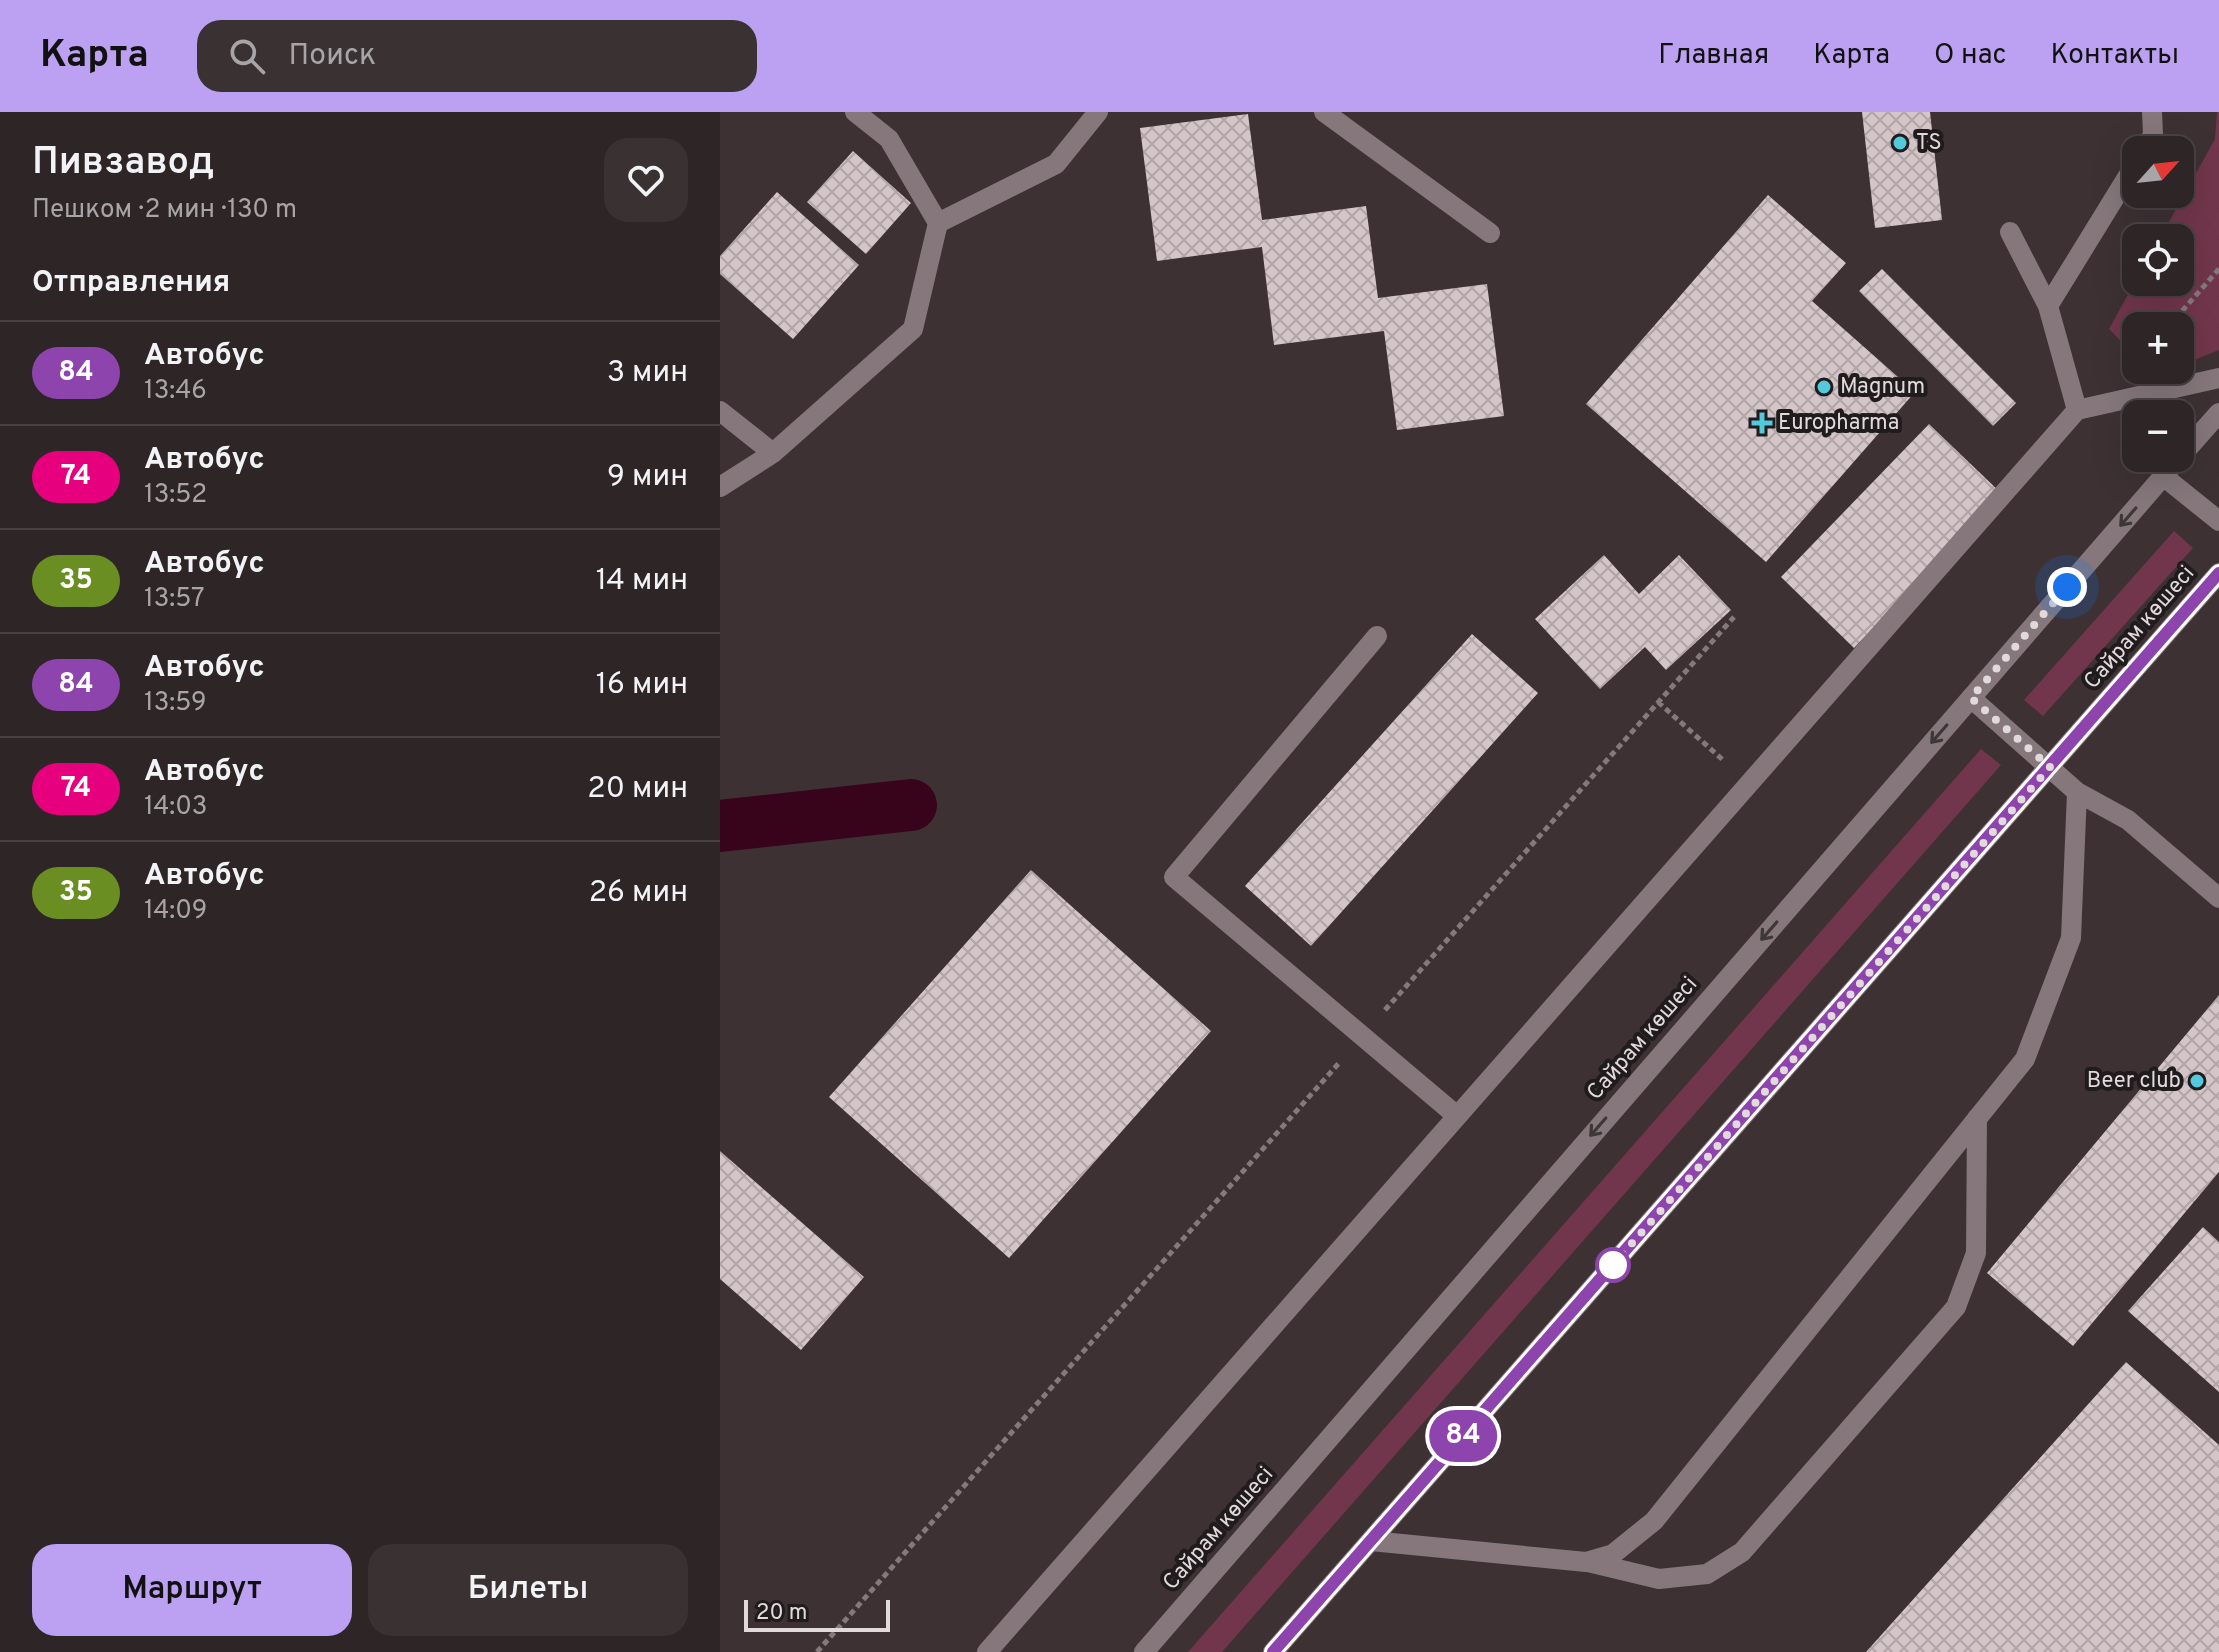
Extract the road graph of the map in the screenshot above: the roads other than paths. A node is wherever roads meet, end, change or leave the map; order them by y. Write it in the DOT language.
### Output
graph roads {
  1 [pos="855,112"];
  2 [pos="1098,112"];
  3 [pos="1324,112"];
  4 [pos="2152,112"];
  5 [pos="2152,136"];
  6 [pos="2122,186"];
  7 [pos="938,223"];
  8 [pos="2010,232"];
  9 [pos="1490,233"];
  10 [pos="2048,306"];
  11 [pos="2219,378"];
  12 [pos="2077,410"];
  13 [pos="720,411"];
  14 [pos="2219,413"];
  15 [pos="2194,441"];
  16 [pos="773,453"];
  17 [pos="2167,472"];
  18 [pos="2163,476"];
  19 [pos="720,487"];
  20 [pos="2219,521"];
  21 [pos="2219,573"];
  22 [pos="1377,636"];
  23 [pos="1971,698"];
  24 [pos="2050,767"];
  25 [pos="2077,792"];
  26 [pos="2219,898"];
  27 [pos="1457,1116"];
  28 [pos="1977,1118"];
  29 [pos="1371,1541"];
  30 [pos="1586,1562"];
  31 [pos="987,1652"];
  32 [pos="1144,1652"];
  33 [pos="1273,1652"];
  1 -- 7 [label="main road"];
  2 -- 7 [label="main road"];
  3 -- 9 [label="main road"];
  4 -- 5 [label="main road"];
  6 -- 10 [label="main road"];
  7 -- 16 [label="main road"];
  8 -- 10 [label="main road"];
  10 -- 12 [label="main road"];
  11 -- 12 [label="main road"];
  12 -- 27 [label="main road"];
  13 -- 16 [label="main road"];
  14 -- 15 [label="main road, Сайрам көшесі"];
  16 -- 19 [label="main road"];
  17 -- 18 [label="main road, Сайрам көшесі"];
  18 -- 20 [label="main road"];
  18 -- 23 [label="main road, Сайрам көшесі, one-way"];
  21 -- 24 [label="main road, Сайрам көшесі"];
  22 -- 27 [label="main road"];
  23 -- 24 [label="main road"];
  23 -- 32 [label="main road, Сайрам көшесі, one-way"];
  24 -- 25 [label="main road"];
  24 -- 29 [label="main road, Сайрам көшесі"];
  25 -- 26 [label="main road"];
  25 -- 28 [label="main road"];
  27 -- 31 [label="main road"];
  28 -- 30 [label="main road"];
  28 -- 30 [label="main road"];
  29 -- 30 [label="main road"];
  29 -- 33 [label="main road, Сайрам көшесі"];
}
